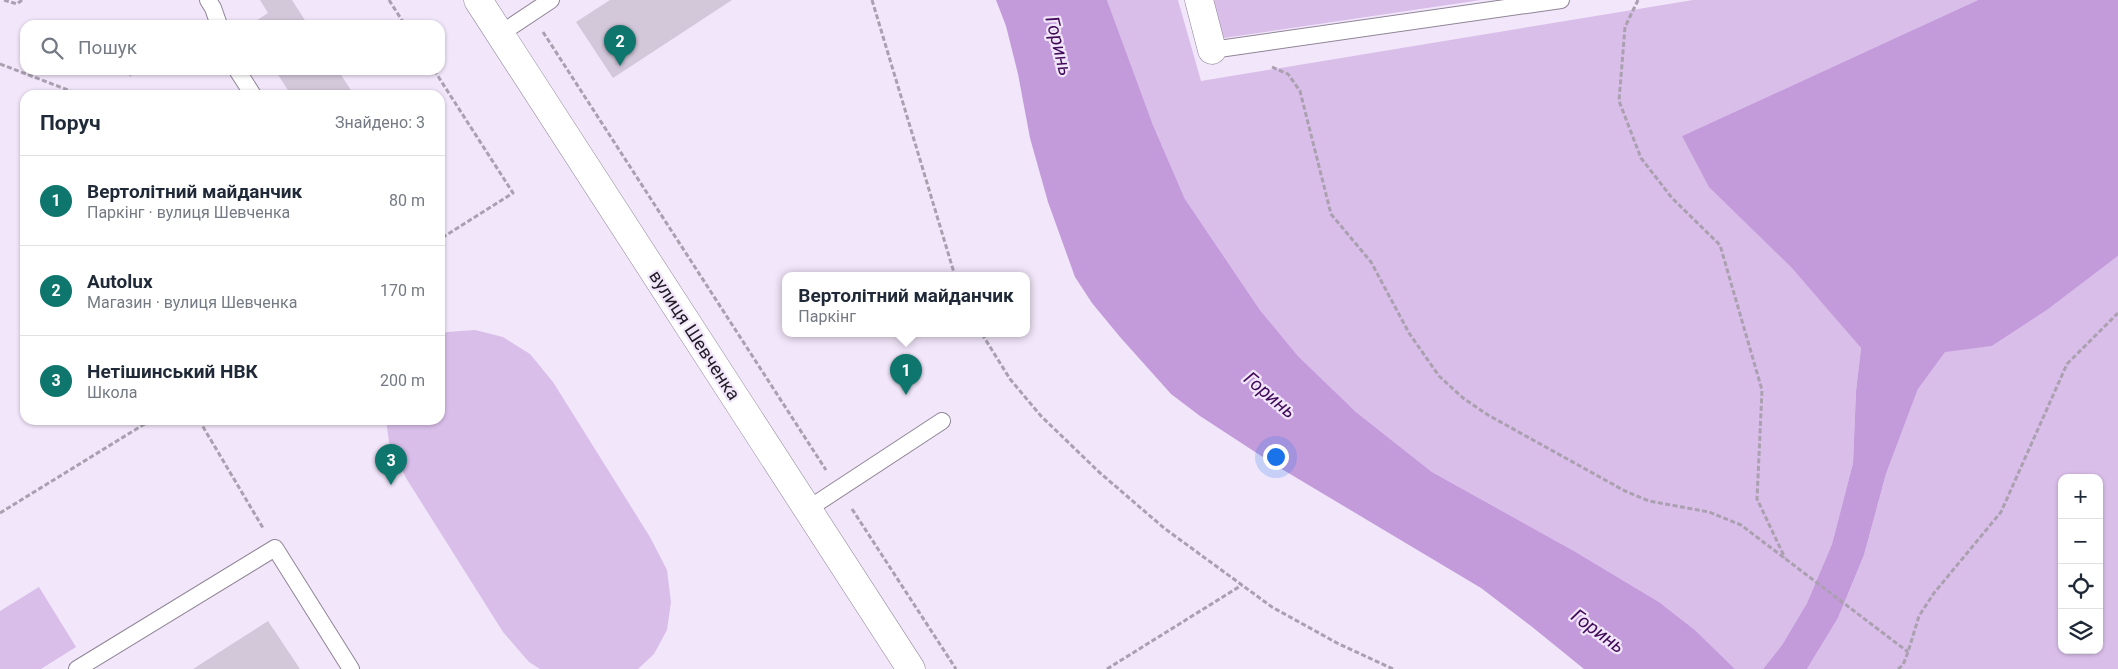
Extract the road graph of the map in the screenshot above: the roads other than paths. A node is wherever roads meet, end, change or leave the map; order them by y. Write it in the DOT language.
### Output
graph roads {
  1 [pos="208,0"];
  2 [pos="478,0"];
  3 [pos="551,0"];
  4 [pos="1199,0"];
  5 [pos="1561,0"];
  6 [pos="217,20"];
  7 [pos="500,34"];
  8 [pos="1212,50"];
  9 [pos="240,75"];
  10 [pos="250,90"];
  11 [pos="942,421"];
  12 [pos="808,509"];
  13 [pos="77,669"];
  14 [pos="351,669"];
  15 [pos="911,669"];
  1 -- 6 [label="lane"];
  2 -- 7 [label="street, вулиця Шевченка"];
  3 -- 7 [label="lane"];
  4 -- 8 [label="street"];
  5 -- 8 [label="lane"];
  7 -- 12 [label="street, вулиця Шевченка"];
  9 -- 10 [label="lane"];
  11 -- 12 [label="lane"];
  12 -- 15 [label="street, вулиця Шевченка"];
  13 -- 14 [label="lane"];
}
